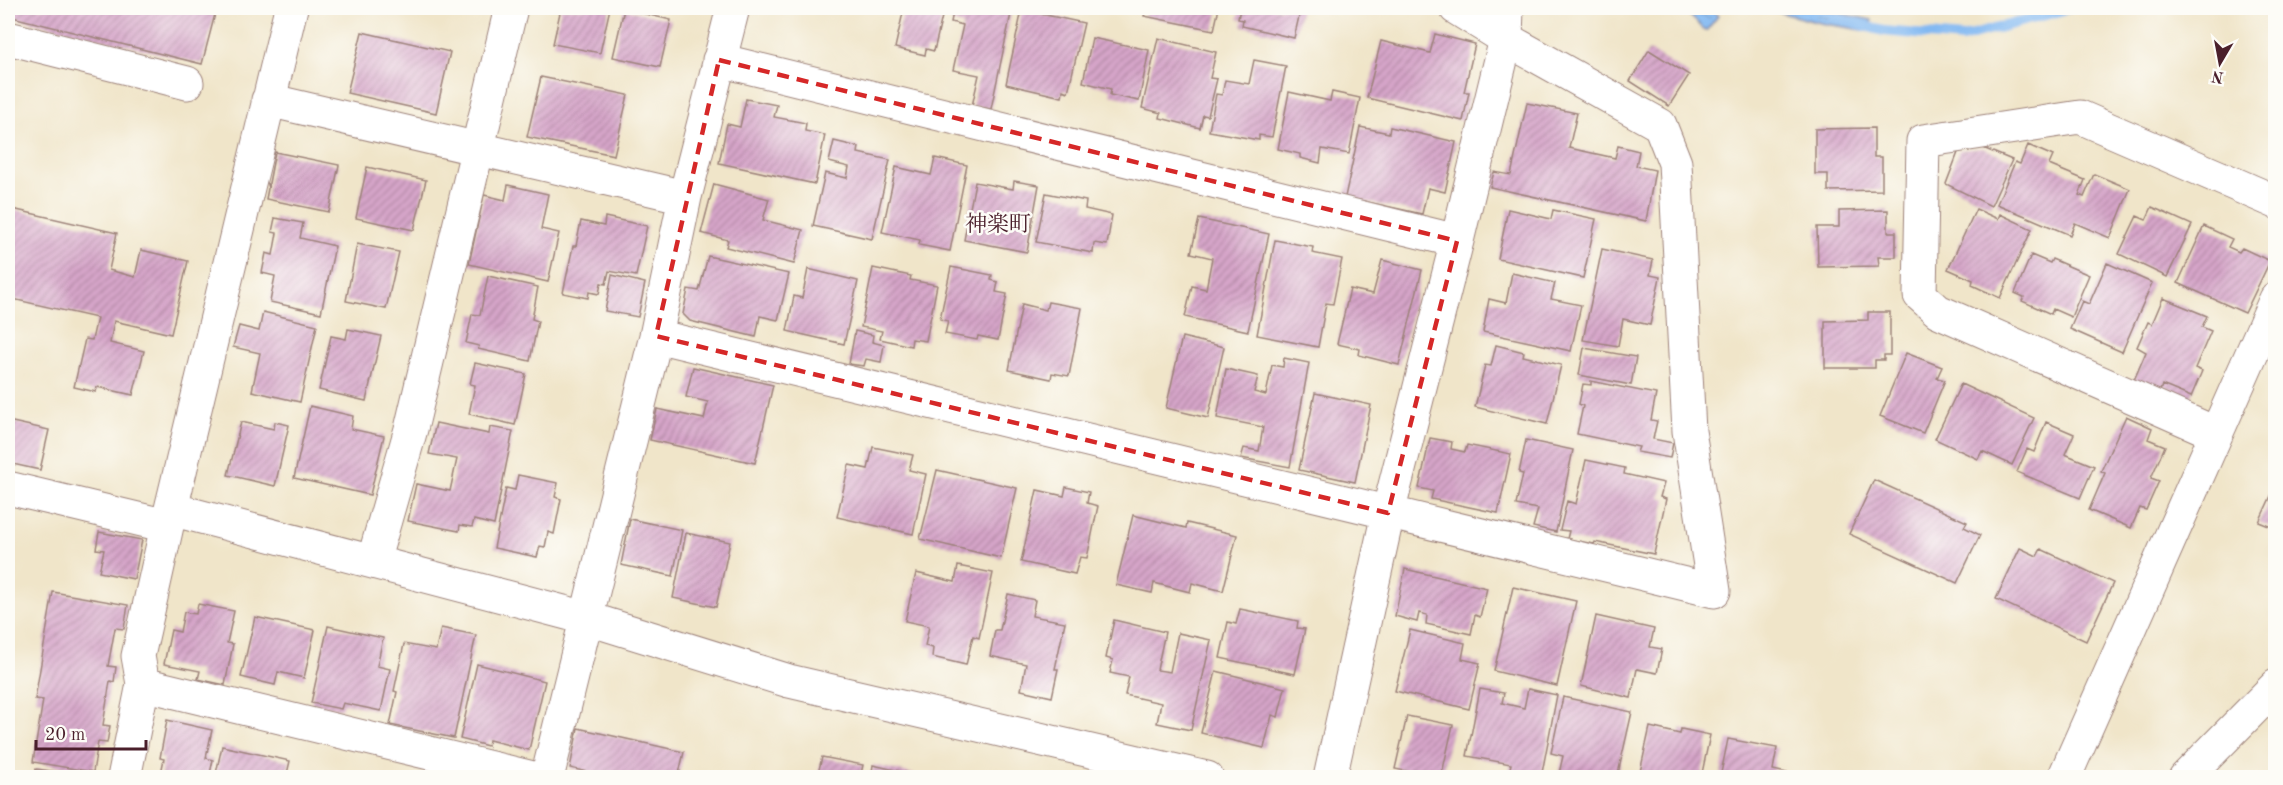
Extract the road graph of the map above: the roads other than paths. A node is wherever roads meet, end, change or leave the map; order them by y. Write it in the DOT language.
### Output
graph roads {
  1 [pos="291,8"];
  2 [pos="511,8"];
  3 [pos="733,8"];
  4 [pos="1456,8"];
  5 [pos="1507,8"];
  6 [pos="8,38"];
  7 [pos="1506,39"];
  8 [pos="719,60"];
  9 [pos="187,83"];
  10 [pos="268,100"];
  11 [pos="477,149"];
  12 [pos="685,197"];
  13 [pos="2276,202"];
  14 [pos="1457,241"];
  15 [pos="2276,299"];
  16 [pos="656,336"];
  17 [pos="2215,433"];
  18 [pos="8,488"];
  19 [pos="1388,513"];
  20 [pos="169,518"];
  21 [pos="373,562"];
  22 [pos="586,618"];
  23 [pos="143,684"];
  24 [pos="2276,686"];
  25 [pos="124,777"];
  26 [pos="533,777"];
  27 [pos="547,777"];
  28 [pos="1207,777"];
  29 [pos="1330,777"];
  30 [pos="2064,777"];
  31 [pos="2185,777"];
  1 -- 10 [label="street"];
  2 -- 11 [label="street"];
  3 -- 8 [label="street"];
  4 -- 7 [label="street"];
  5 -- 7 [label="street"];
  6 -- 9 [label="street"];
  7 -- 14 [label="street"];
  7 -- 19 [label="street"];
  8 -- 12 [label="street"];
  8 -- 14 [label="street"];
  10 -- 11 [label="street"];
  10 -- 20 [label="street"];
  11 -- 12 [label="street"];
  11 -- 21 [label="street"];
  12 -- 16 [label="street"];
  13 -- 17 [label="street"];
  14 -- 19 [label="street"];
  15 -- 17 [label="street"];
  16 -- 19 [label="street"];
  16 -- 22 [label="street"];
  17 -- 30 [label="street"];
  18 -- 20 [label="street"];
  19 -- 29 [label="street"];
  20 -- 21 [label="street"];
  20 -- 23 [label="street"];
  21 -- 22 [label="street"];
  22 -- 27 [label="street"];
  22 -- 28 [label="street"];
  23 -- 25 [label="street"];
  23 -- 26 [label="street"];
  24 -- 31 [label="street"];
}
